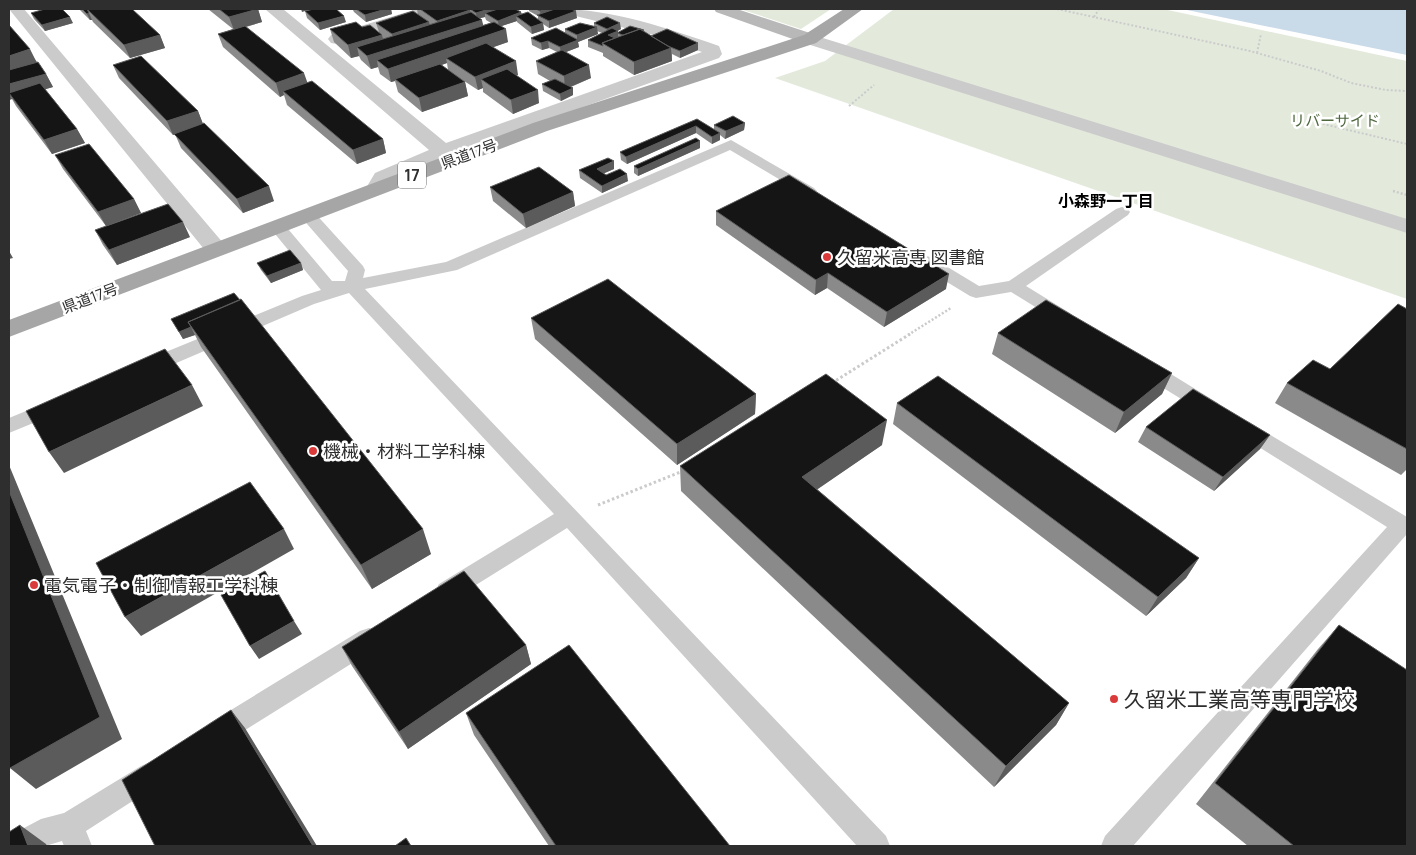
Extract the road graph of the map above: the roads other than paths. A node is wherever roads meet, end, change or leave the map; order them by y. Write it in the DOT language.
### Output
graph roads {
  1 [pos="273,9"];
  2 [pos="433,9"];
  3 [pos="565,9"];
  4 [pos="722,9"];
  5 [pos="855,9"];
  6 [pos="18,11"];
  7 [pos="815,36"];
  8 [pos="316,45"];
  9 [pos="443,151"];
  10 [pos="377,188"];
  11 [pos="824,200"];
  12 [pos="1122,212"];
  13 [pos="308,214"];
  14 [pos="277,226"];
  15 [pos="1407,226"];
  16 [pos="216,249"];
  17 [pos="909,251"];
  18 [pos="352,286"];
  19 [pos="1014,286"];
  20 [pos="1082,328"];
  21 [pos="9,330"];
  22 [pos="1132,359"];
  23 [pos="127,376"];
  24 [pos="72,399"];
  25 [pos="9,426"];
  26 [pos="569,516"];
  27 [pos="425,605"];
  28 [pos="391,626"];
  29 [pos="197,746"];
  30 [pos="171,762"];
  31 [pos="74,835"];
  32 [pos="18,846"];
  33 [pos="876,846"];
  34 [pos="1115,846"];
  1 -- 8 [label="street"];
  2 -- 8 [label="street"];
  3 -- 9 [label="street"];
  4 -- 7 [label="street"];
  5 -- 7 [label="main road, 17"];
  6 -- 16 [label="street"];
  7 -- 10 [label="main road, 県道17号 / 17"];
  7 -- 15 [label="street"];
  8 -- 9 [label="street"];
  9 -- 10 [label="street"];
  10 -- 13 [label="main road, 県道17号 / 17"];
  11 -- 18 [label="lane"];
  12 -- 19 [label="lane"];
  13 -- 14 [label="main road, 県道17号 / 17"];
  13 -- 18 [label="lane"];
  14 -- 16 [label="main road, 県道17号 / 17"];
  14 -- 18 [label="lane"];
  16 -- 21 [label="main road, 県道17号 / 17"];
  17 -- 19 [label="lane"];
  18 -- 23 [label="lane"];
  18 -- 26 [label="lane"];
  19 -- 20 [label="lane"];
  22 -- 34 [label="lane"];
  24 -- 25 [label="lane"];
  26 -- 27 [label="lane"];
  26 -- 33 [label="lane"];
  28 -- 29 [label="lane"];
  30 -- 31 [label="lane"];
  31 -- 32 [label="lane"];
}
